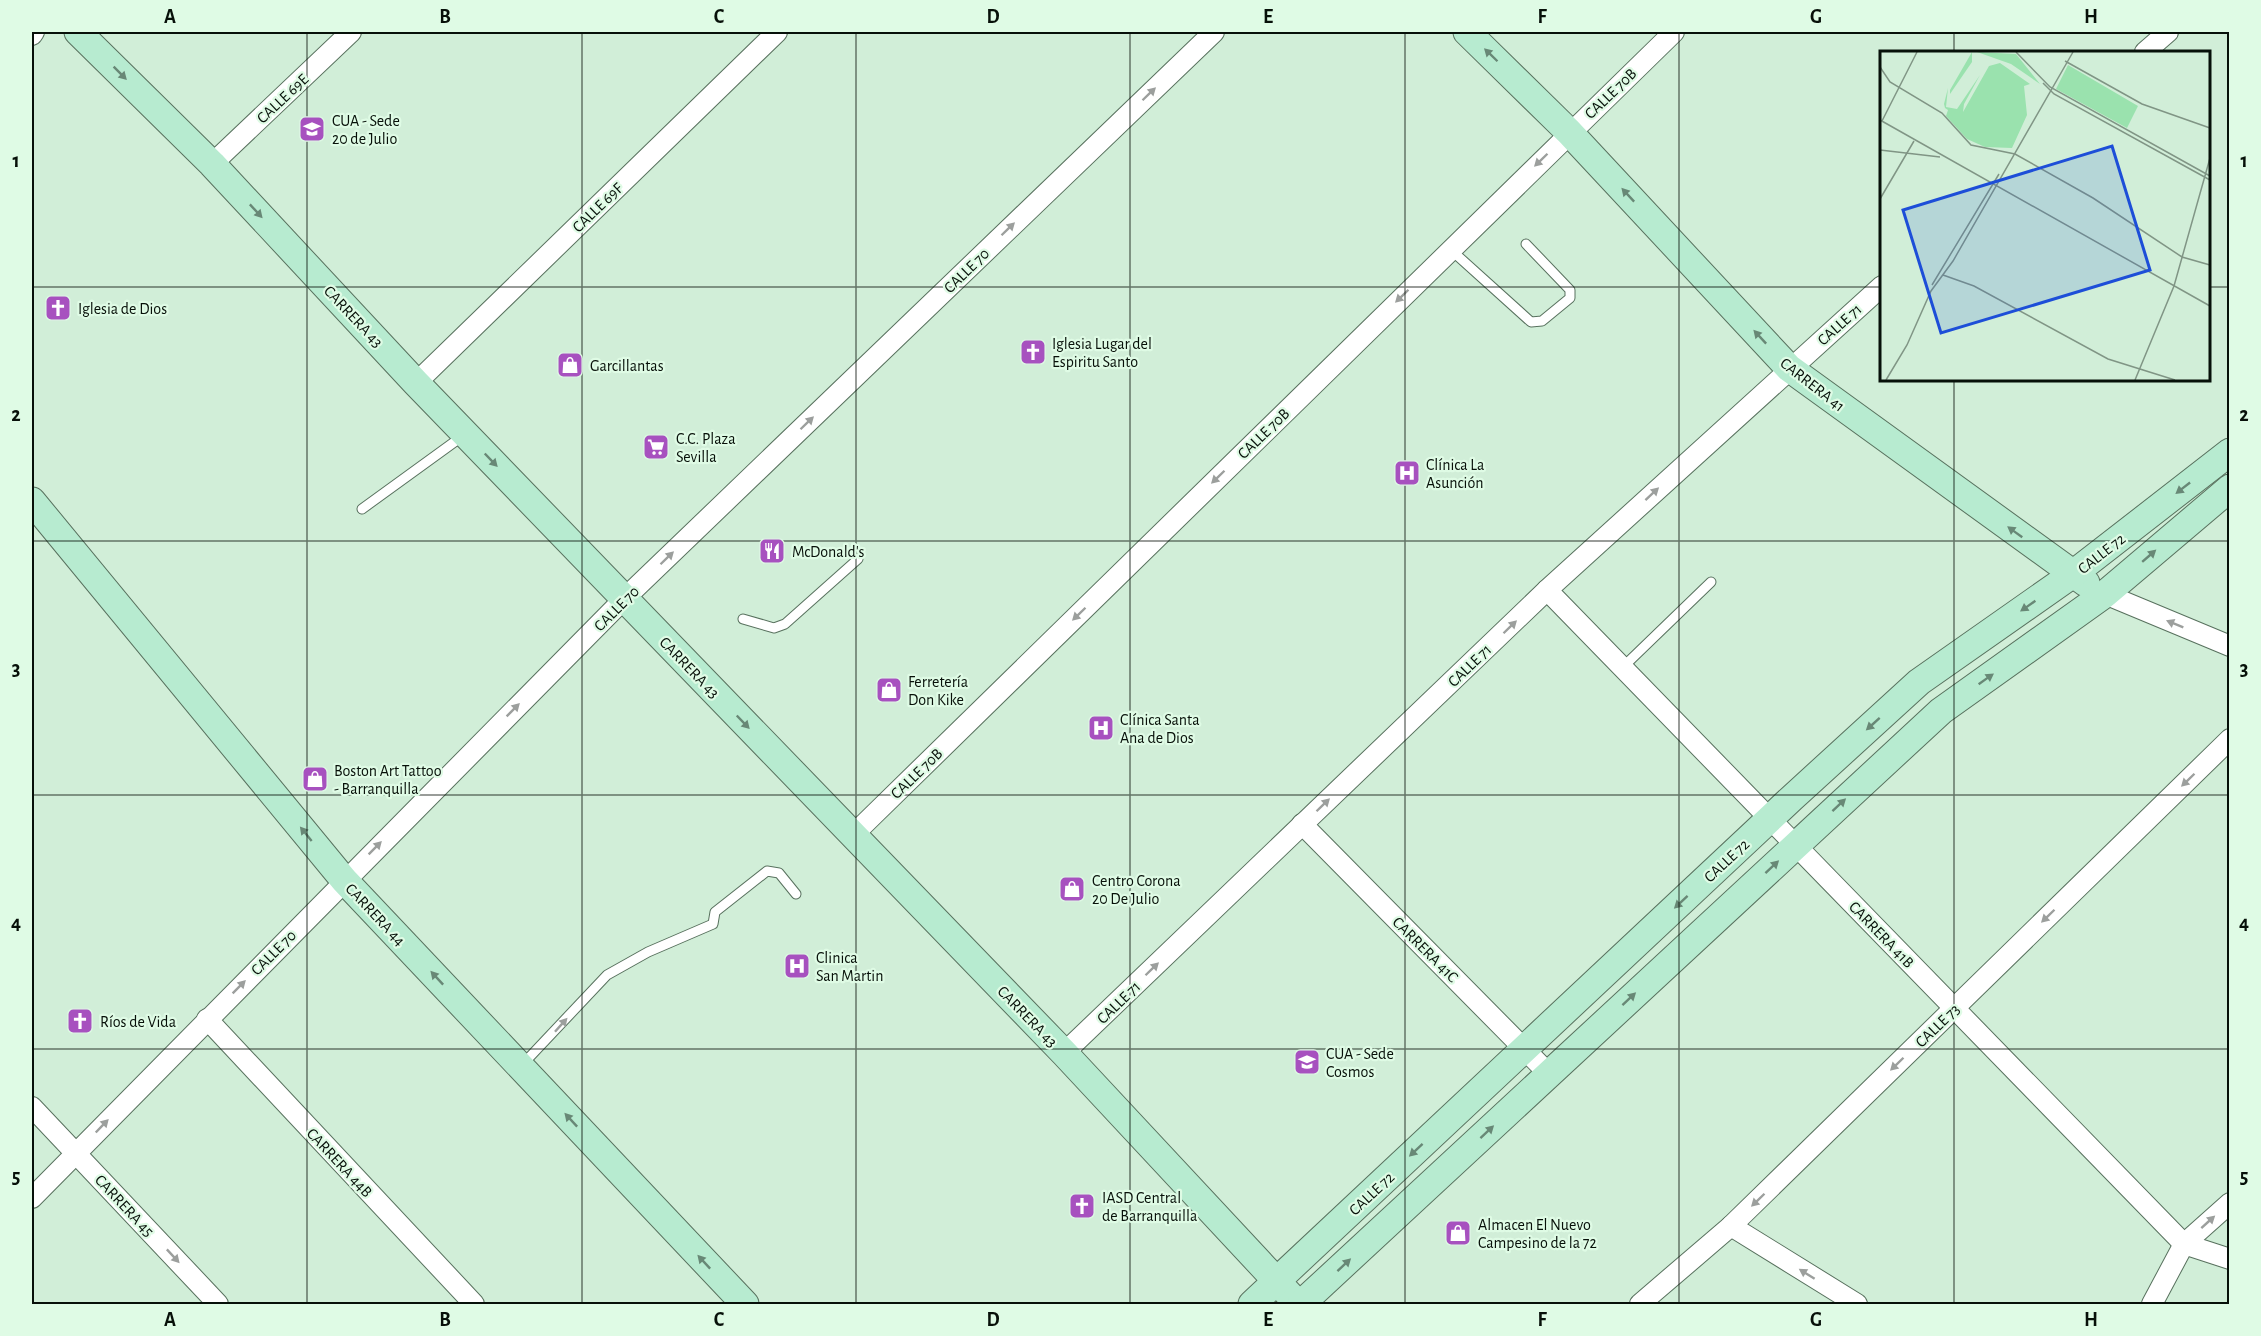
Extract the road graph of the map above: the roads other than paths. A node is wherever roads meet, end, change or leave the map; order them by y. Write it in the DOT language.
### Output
graph roads {
  1 [pos="78,32"];
  2 [pos="351,32"];
  3 [pos="777,32"];
  4 [pos="1214,32"];
  5 [pos="1467,32"];
  6 [pos="1674,32"];
  7 [pos="2168,32"];
  8 [pos="2146,51"];
  9 [pos="1569,132"];
  10 [pos="212,164"];
  11 [pos="1526,244"];
  12 [pos="1450,249"];
  13 [pos="1880,287"];
  14 [pos="1789,368"];
  15 [pos="416,382"];
  16 [pos="465,434"];
  17 [pos="2229,452"];
  18 [pos="2229,488"];
  19 [pos="32,501"];
  20 [pos="363,508"];
  21 [pos="858,559"];
  22 [pos="2073,574"];
  23 [pos="1711,582"];
  24 [pos="1548,591"];
  25 [pos="2105,594"];
  26 [pos="624,598"];
  27 [pos="743,619"];
  28 [pos="2229,646"];
  29 [pos="1622,668"];
  30 [pos="2229,739"];
  31 [pos="1770,819"];
  32 [pos="1302,824"];
  33 [pos="853,835"];
  34 [pos="1796,845"];
  35 [pos="344,880"];
  36 [pos="796,894"];
  37 [pos="1954,1008"];
  38 [pos="207,1019"];
  39 [pos="1526,1048"];
  40 [pos="1065,1053"];
  41 [pos="520,1067"];
  42 [pos="1549,1074"];
  43 [pos="32,1107"];
  44 [pos="76,1153"];
  45 [pos="32,1198"];
  46 [pos="2229,1203"];
  47 [pos="1731,1226"];
  48 [pos="2184,1244"];
  49 [pos="2229,1259"];
  50 [pos="1276,1282"];
  51 [pos="218,1305"];
  52 [pos="474,1305"];
  53 [pos="744,1305"];
  54 [pos="1252,1305"];
  55 [pos="1300,1305"];
  56 [pos="1640,1305"];
  57 [pos="1857,1305"];
  58 [pos="2152,1305"];
  1 -- 10 [label="street, CARRERA 43, one-way"];
  2 -- 10 [label="street, CALLE 69E"];
  3 -- 15 [label="street, CALLE 69F"];
  26 -- 4 [label="street, CALLE 70, one-way"];
  9 -- 5 [label="street, CARRERA 41, one-way"];
  6 -- 9 [label="street, CALLE 70B"];
  7 -- 8 [label="street"];
  9 -- 12 [label="street, CALLE 70B, one-way"];
  14 -- 9 [label="street, CARRERA 41, one-way"];
  10 -- 15 [label="street, CARRERA 43, one-way"];
  11 -- 12 [label="lane"];
  12 -- 33 [label="street, CALLE 70B, one-way"];
  13 -- 14 [label="street, CALLE 71"];
  22 -- 14 [label="street, CARRERA 41, one-way"];
  24 -- 14 [label="street, CALLE 71, one-way"];
  15 -- 16 [label="street, CARRERA 43"];
  16 -- 20 [label="lane"];
  16 -- 26 [label="street, CARRERA 43, one-way"];
  17 -- 22 [label="street, CALLE 72, one-way"];
  25 -- 18 [label="street, CALLE 72, one-way"];
  35 -- 19 [label="street, CARRERA 44, one-way"];
  21 -- 27 [label="lane"];
  22 -- 25 [label="street, CARRERA 41"];
  22 -- 31 [label="street, CALLE 72, one-way"];
  23 -- 29 [label="lane"];
  24 -- 29 [label="street, CARRERA 41B"];
  32 -- 24 [label="street, CALLE 71, one-way"];
  28 -- 25 [label="street, CARRERA 41, one-way"];
  34 -- 25 [label="street, CALLE 72, one-way"];
  26 -- 33 [label="street, CARRERA 43, one-way"];
  35 -- 26 [label="street, CALLE 70, one-way"];
  29 -- 31 [label="street, CARRERA 41B"];
  30 -- 37 [label="street, CALLE 73, one-way"];
  31 -- 34 [label="street, CARRERA 41B"];
  31 -- 39 [label="street, CALLE 72, one-way"];
  32 -- 39 [label="street, CARRERA 41C"];
  40 -- 32 [label="street, CALLE 71, one-way"];
  33 -- 40 [label="street, CARRERA 43"];
  34 -- 37 [label="street, CARRERA 41B"];
  42 -- 34 [label="street, CALLE 72, one-way"];
  38 -- 35 [label="street, CALLE 70, one-way"];
  41 -- 35 [label="street, CARRERA 44, one-way"];
  41 -- 36 [label="lane, one-way"];
  37 -- 47 [label="street, CALLE 73, one-way"];
  37 -- 48 [label="street, CARRERA 41B"];
  44 -- 38 [label="street, CALLE 70, one-way"];
  38 -- 52 [label="street, CARRERA 44B"];
  39 -- 42 [label="street, CARRERA 41C"];
  39 -- 50 [label="street, CALLE 72, one-way"];
  40 -- 50 [label="street, CARRERA 43"];
  53 -- 41 [label="street, CARRERA 44, one-way"];
  55 -- 42 [label="street, CALLE 72, one-way"];
  43 -- 44 [label="street, CARRERA 45"];
  44 -- 45 [label="street, CALLE 70"];
  44 -- 51 [label="street, CARRERA 45, one-way"];
  48 -- 46 [label="street, one-way"];
  47 -- 56 [label="street, CALLE 73"];
  57 -- 47 [label="street, one-way"];
  48 -- 49 [label="street, CARRERA 41B"];
  48 -- 58 [label="street"];
  50 -- 54 [label="street, CALLE 72"];
  50 -- 55 [label="street, CARRERA 43"];
}
